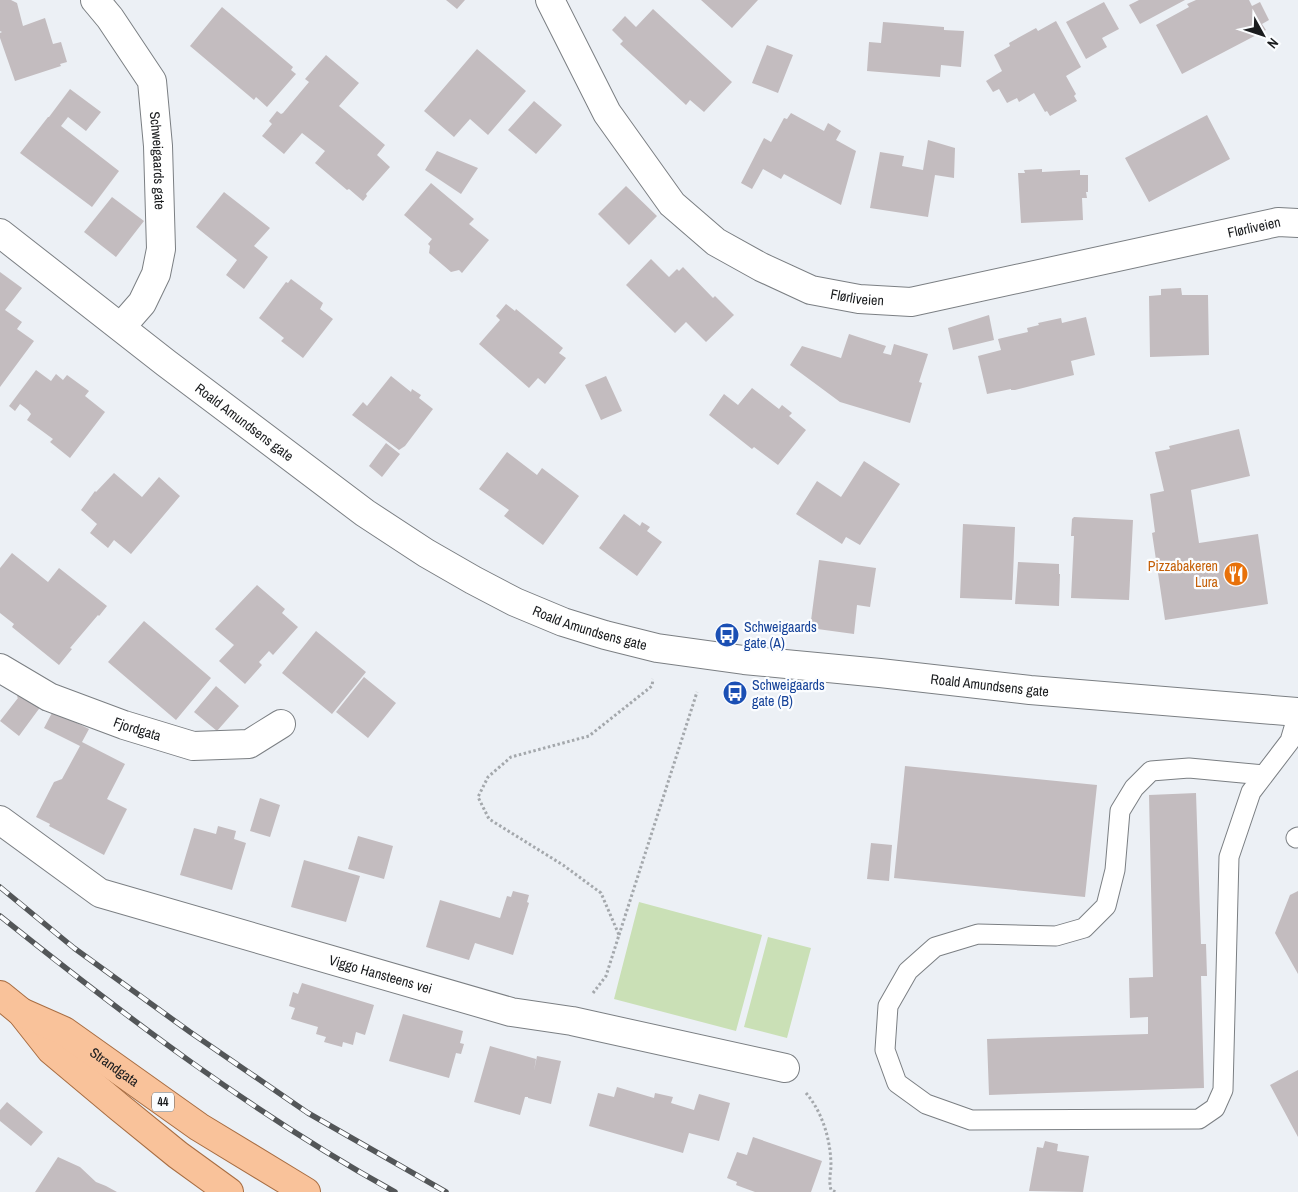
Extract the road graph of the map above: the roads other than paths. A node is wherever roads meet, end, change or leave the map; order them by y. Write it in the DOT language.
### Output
graph roads {
  1 [pos="95,0"];
  2 [pos="550,0"];
  3 [pos="1298,223"];
  4 [pos="0,233"];
  5 [pos="121,327"];
  6 [pos="0,668"];
  7 [pos="1298,713"];
  8 [pos="281,724"];
  9 [pos="1264,775"];
  10 [pos="0,820"];
  11 [pos="0,995"];
  12 [pos="21,1012"];
  13 [pos="785,1068"];
  14 [pos="229,1192"];
  15 [pos="306,1192"];
  1 -- 5 [label="street, Schweigaards gate"];
  2 -- 3 [label="street, Flørliveien"];
  4 -- 5 [label="street, Roald Amundsens gate"];
  5 -- 7 [label="street, Roald Amundsens gate"];
  6 -- 8 [label="street, Fjordgata"];
  7 -- 9 [label="lane"];
  9 -- 9 [label="lane"];
  10 -- 13 [label="street, Viggo Hansteens vei"];
  11 -- 12 [label="main road, Strandgata / 44"];
  12 -- 14 [label="main road, Strandgata / 44"];
  12 -- 15 [label="main road, Strandgata / 44"];
}
